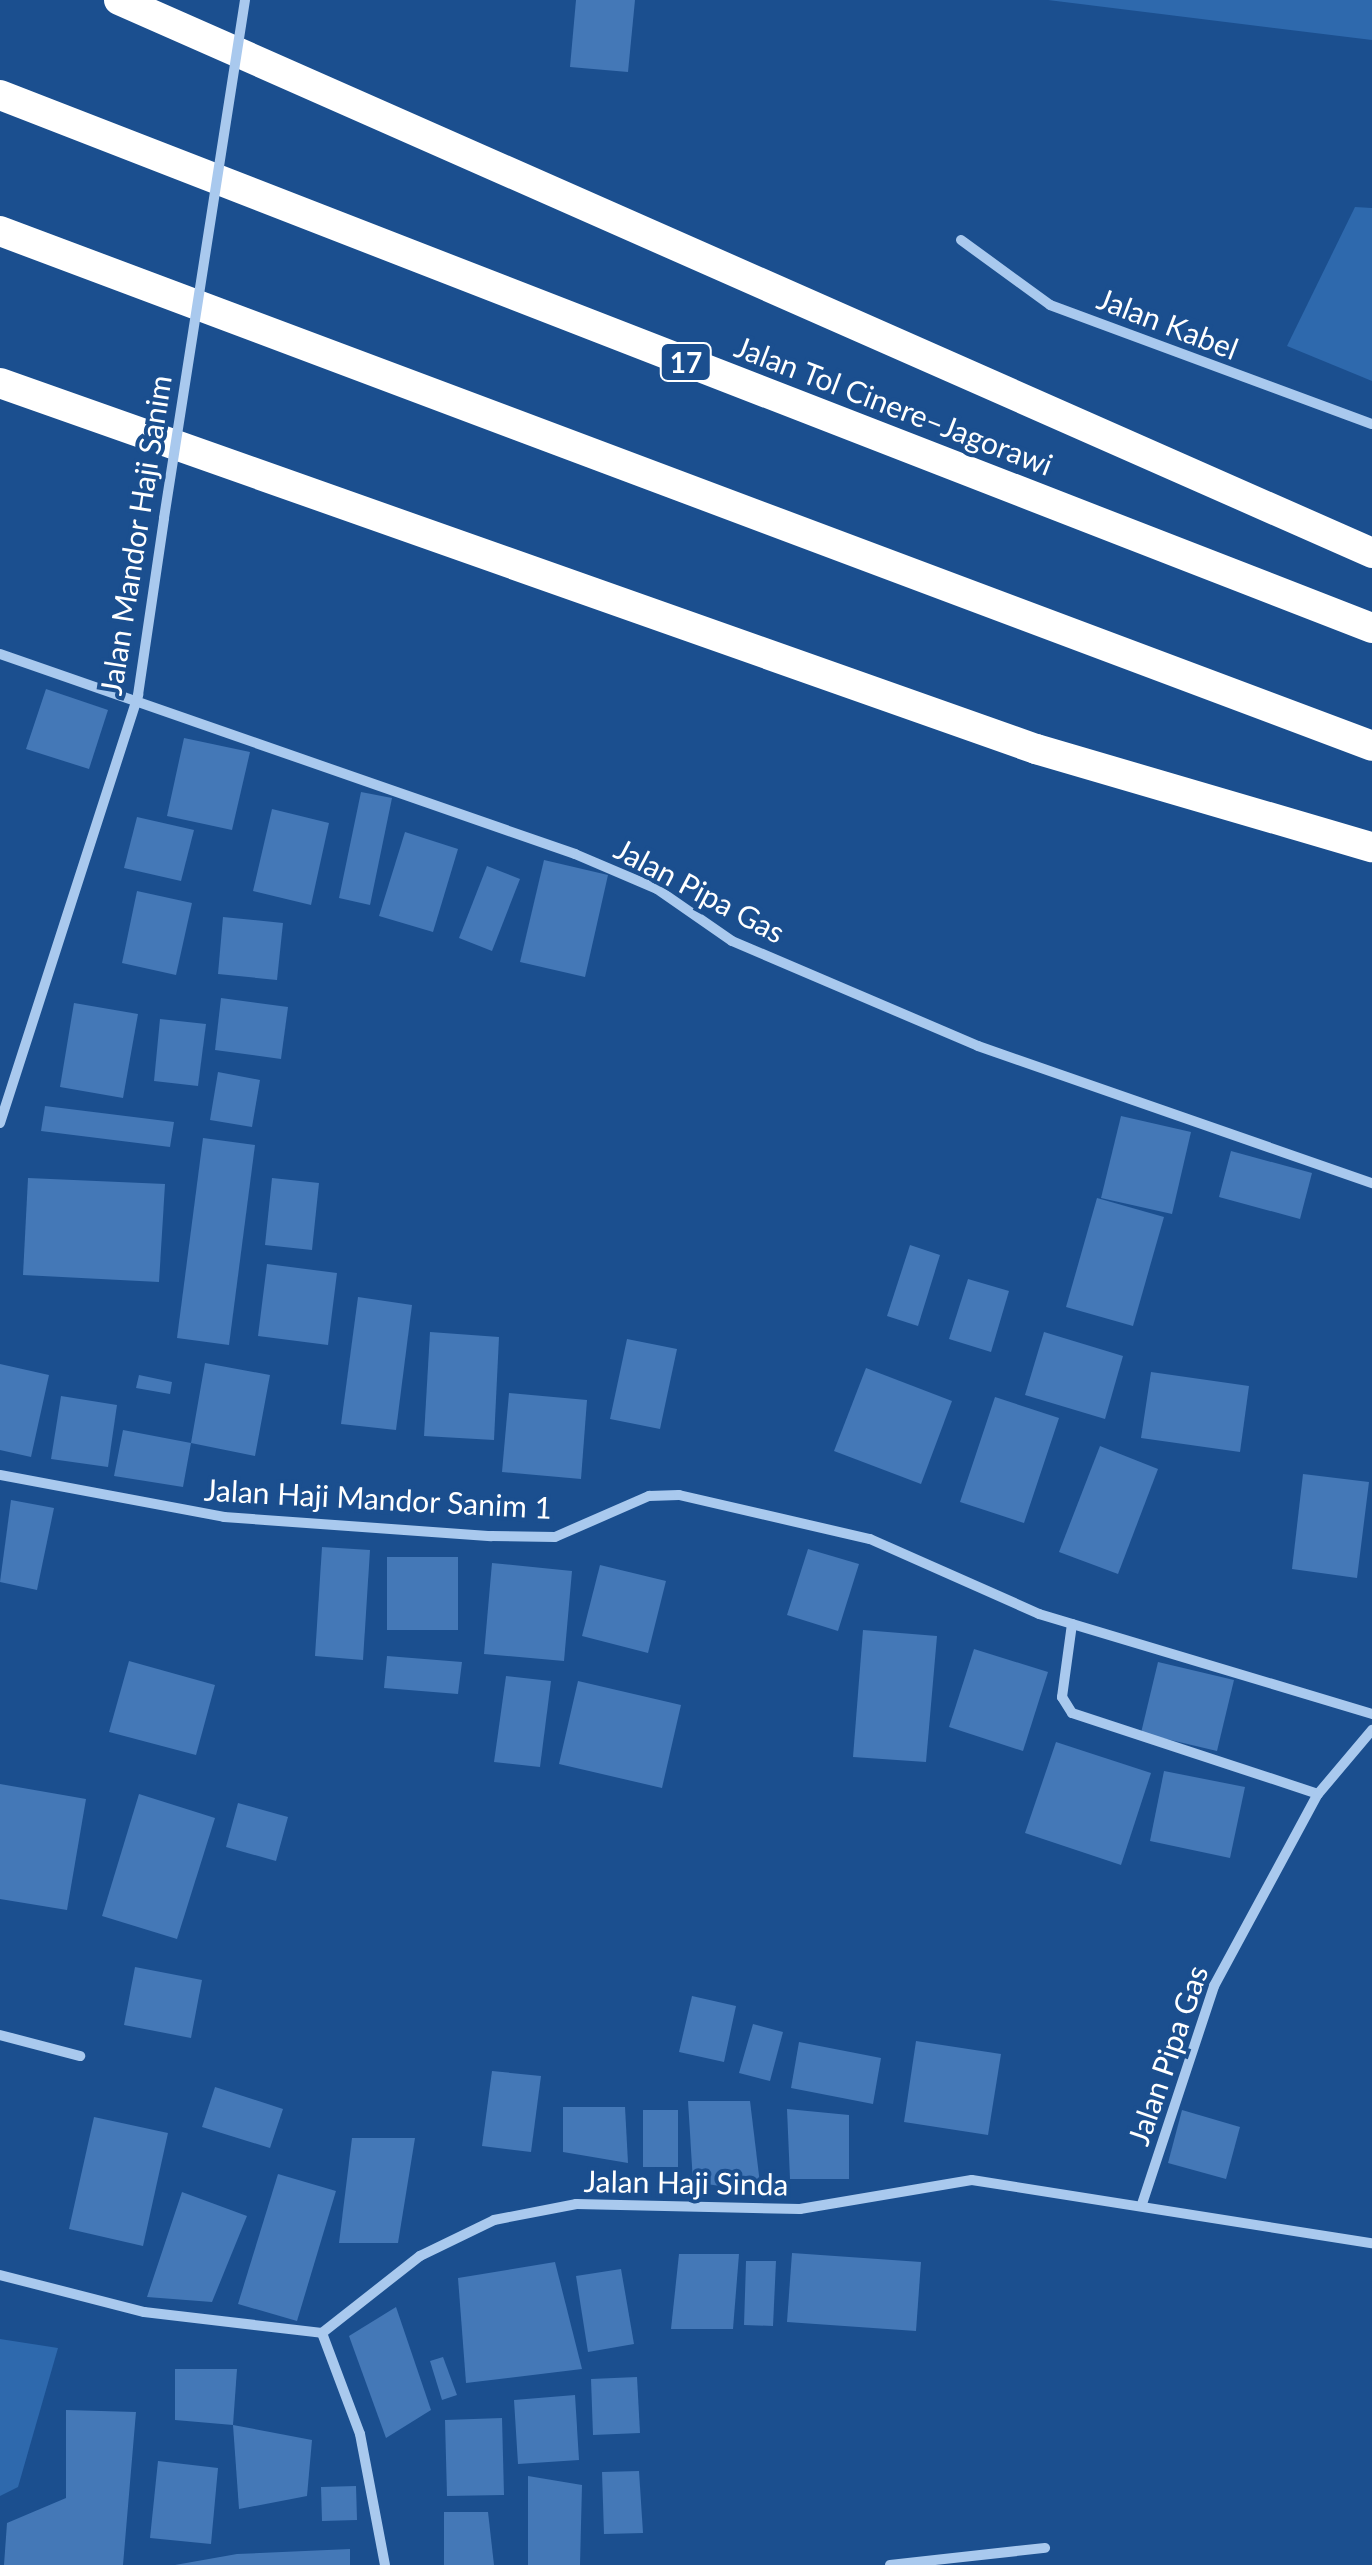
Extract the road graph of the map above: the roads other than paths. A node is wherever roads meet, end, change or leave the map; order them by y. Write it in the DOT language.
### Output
graph roads {
  1 [pos="119,0"];
  2 [pos="244,0"];
  3 [pos="0,95"];
  4 [pos="0,231"];
  5 [pos="961,240"];
  6 [pos="0,383"];
  7 [pos="1372,424"];
  8 [pos="1372,553"];
  9 [pos="1372,628"];
  10 [pos="0,654"];
  11 [pos="138,696"];
  12 [pos="1372,746"];
  13 [pos="1372,846"];
  14 [pos="0,1122"];
  15 [pos="1372,1183"];
  16 [pos="0,1475"];
  17 [pos="1072,1624"];
  18 [pos="1372,1714"];
  19 [pos="1372,1730"];
  20 [pos="1318,1794"];
  21 [pos="0,2035"];
  22 [pos="80,2056"];
  23 [pos="1142,2204"];
  24 [pos="1372,2244"];
  25 [pos="0,2275"];
  26 [pos="322,2334"];
  27 [pos="1045,2548"];
  28 [pos="384,2565"];
  29 [pos="890,2565"];
  1 -- 8 [label="highway"];
  2 -- 11 [label="street, Jalan Mandor Haji Sanim, bridge"];
  3 -- 9 [label="highway, Jalan Tol Cinere–Jagorawi / 17"];
  4 -- 12 [label="highway"];
  5 -- 7 [label="street, Jalan Kabel"];
  6 -- 13 [label="highway"];
  10 -- 11 [label="street, Jalan Pipa Gas"];
  11 -- 14 [label="street, Jalan Mandor Haji Sanim"];
  11 -- 15 [label="street, Jalan Pipa Gas"];
  16 -- 17 [label="street, Jalan Haji Mandor Sanim 1"];
  17 -- 18 [label="street, Jalan Haji Mandor Sanim 1"];
  17 -- 20 [label="street"];
  19 -- 20 [label="street, Jalan Pipa Gas"];
  20 -- 23 [label="street, Jalan Pipa Gas"];
  21 -- 22 [label="street"];
  23 -- 24 [label="street"];
  23 -- 26 [label="street, Jalan Haji Sinda"];
  25 -- 26 [label="street"];
  26 -- 28 [label="street"];
  27 -- 29 [label="street"];
}
